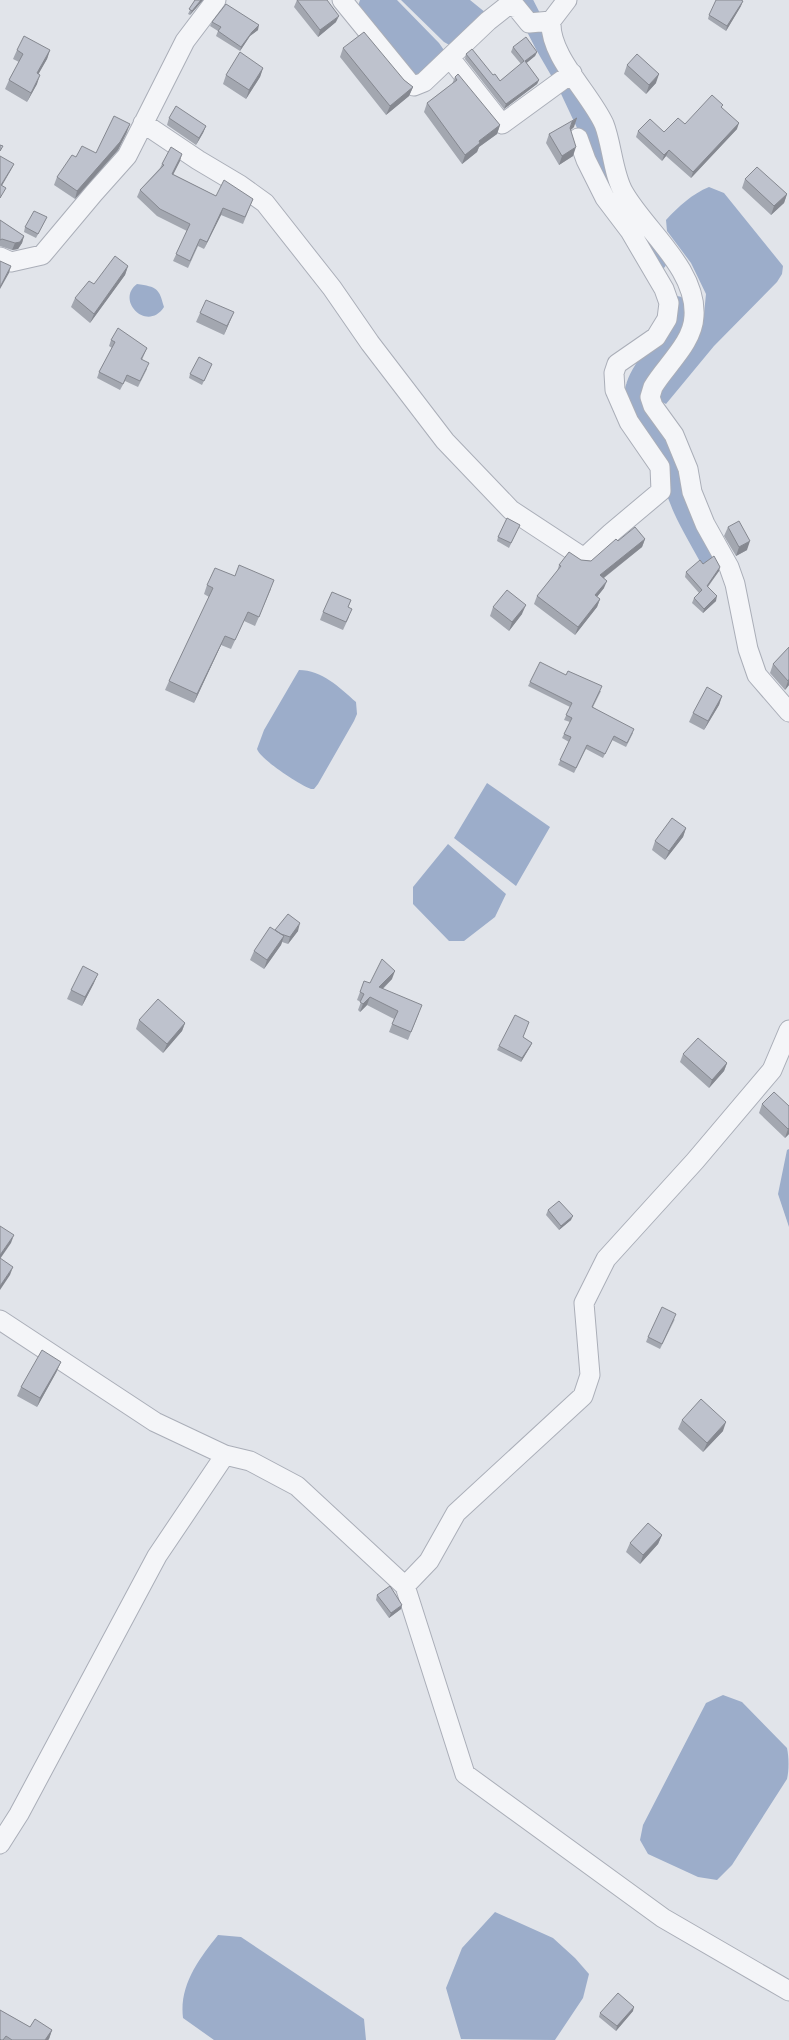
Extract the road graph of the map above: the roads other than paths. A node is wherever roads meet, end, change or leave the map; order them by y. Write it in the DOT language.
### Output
graph roads {
  1 [pos="216,0"];
  2 [pos="342,0"];
  3 [pos="567,0"];
  4 [pos="551,21"];
  5 [pos="450,58"];
  6 [pos="572,73"];
  7 [pos="143,123"];
  8 [pos="578,138"];
  9 [pos="0,257"];
  10 [pos="789,712"];
  11 [pos="789,1030"];
  12 [pos="0,1320"];
  13 [pos="225,1455"];
  14 [pos="406,1586"];
  15 [pos="0,1844"];
  16 [pos="789,1991"];
  1 -- 7 [label="street"];
  2 -- 5 [label="street"];
  3 -- 4 [label="street"];
  4 -- 5 [label="street"];
  4 -- 6 [label="street"];
  5 -- 6 [label="street"];
  6 -- 10 [label="street"];
  7 -- 8 [label="street"];
  7 -- 9 [label="street"];
  11 -- 14 [label="street"];
  12 -- 13 [label="street"];
  13 -- 14 [label="street"];
  13 -- 15 [label="street"];
  14 -- 16 [label="street"];
}
